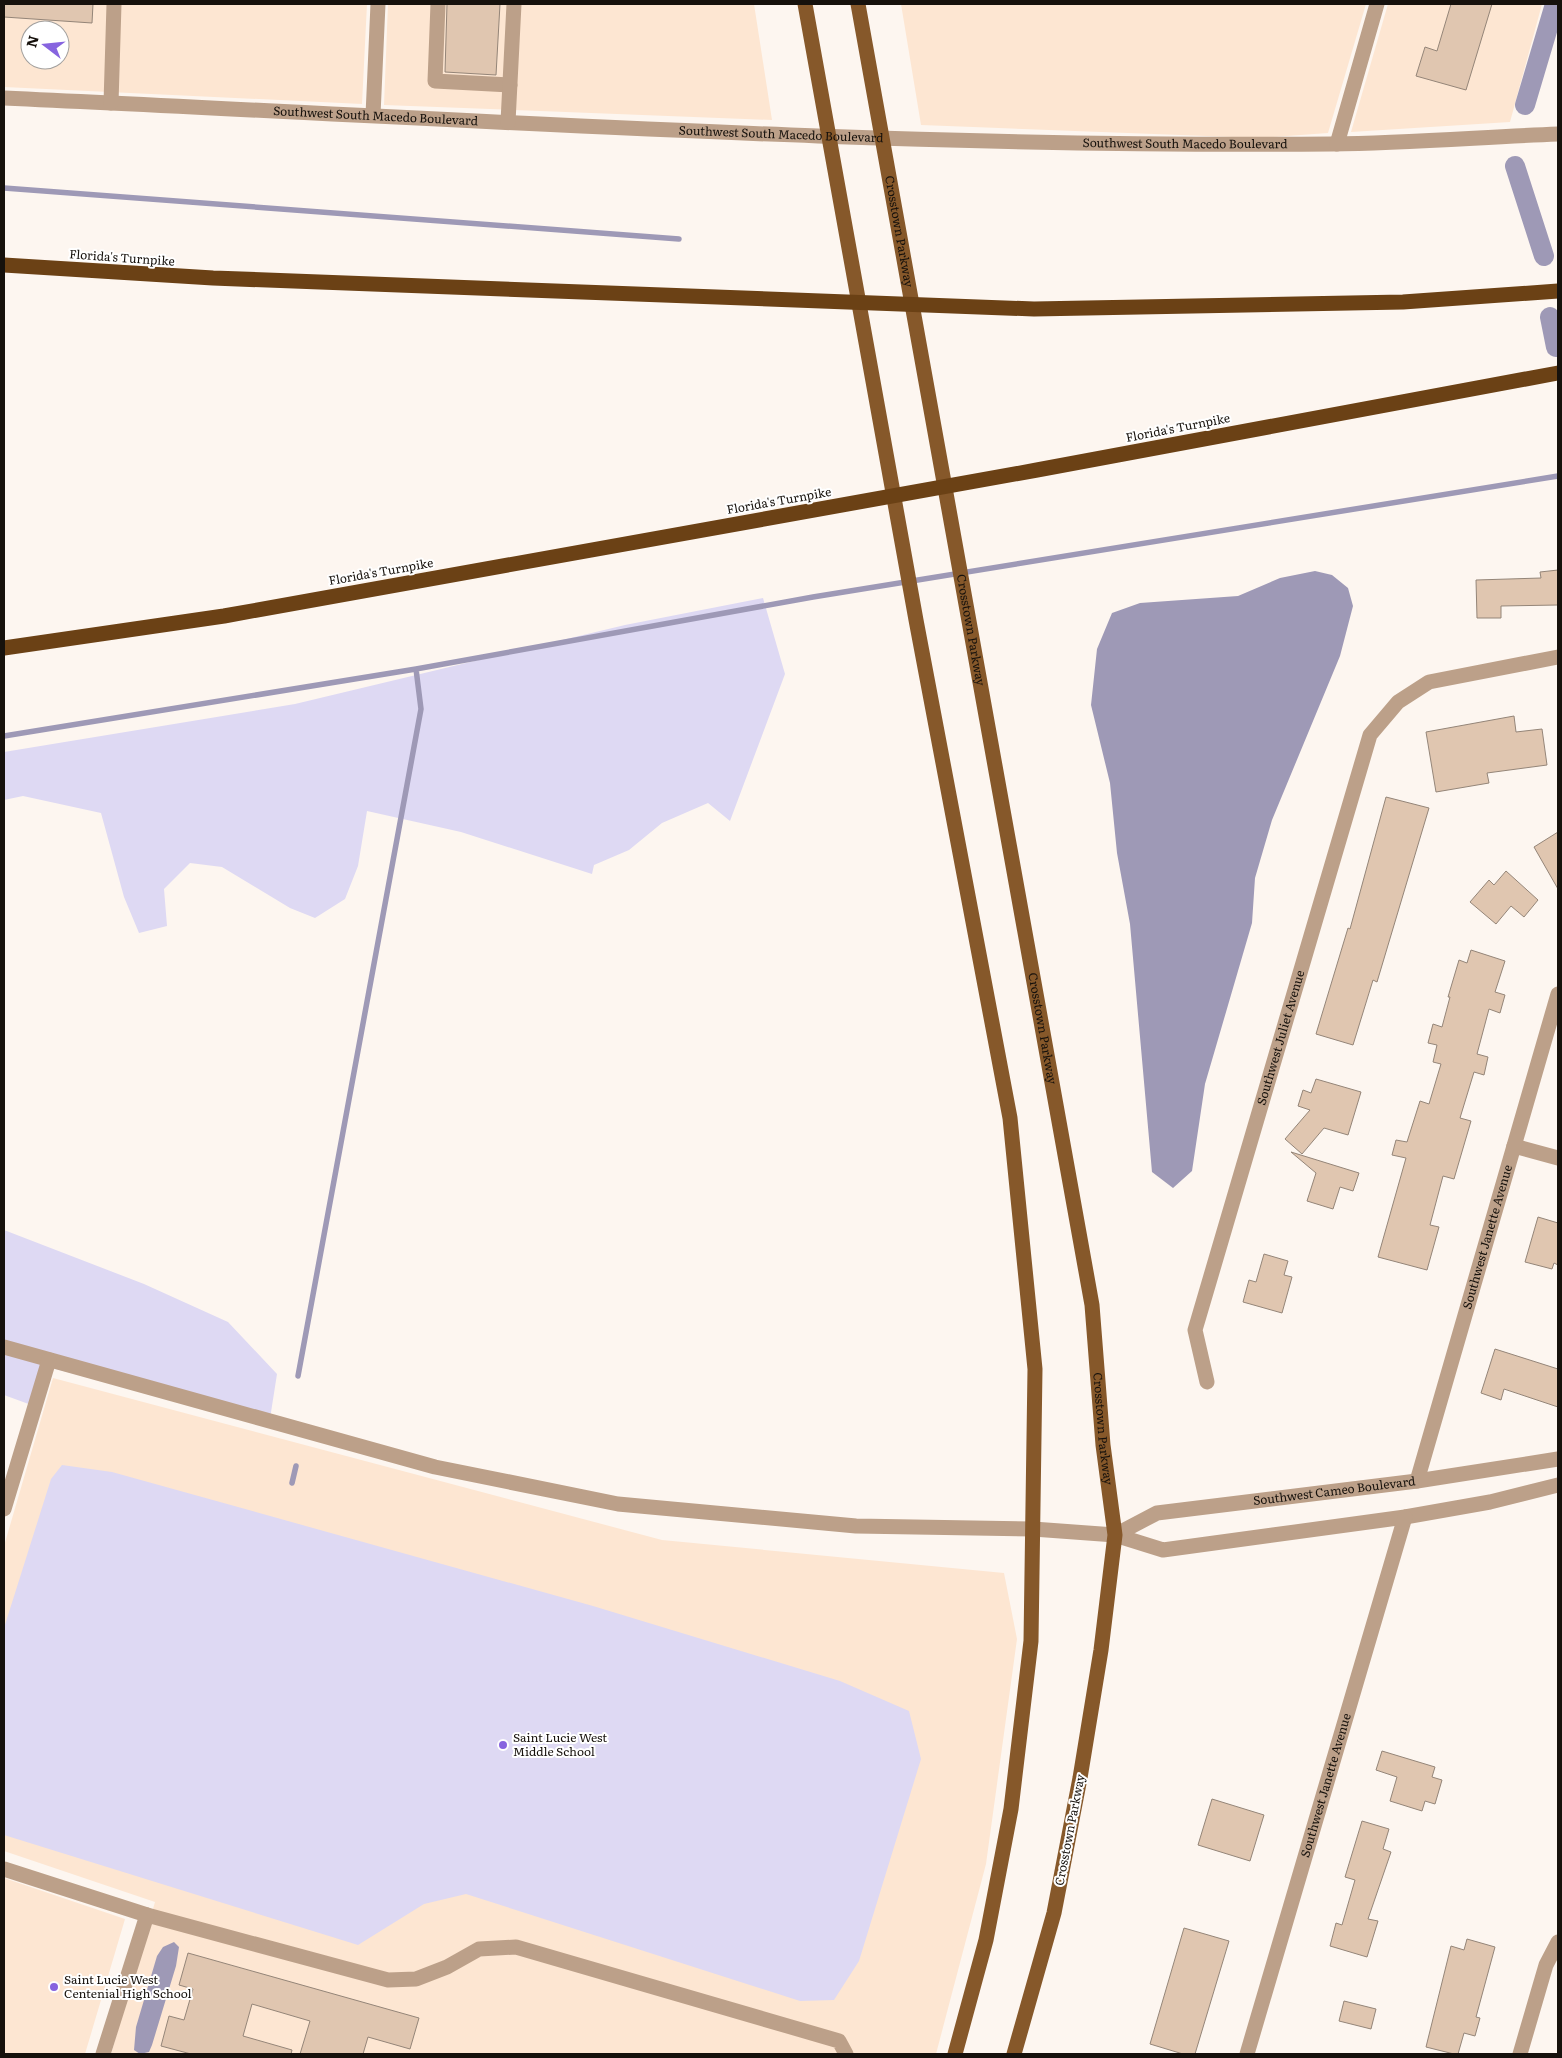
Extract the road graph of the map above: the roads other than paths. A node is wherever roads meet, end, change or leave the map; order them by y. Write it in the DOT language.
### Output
graph roads {
  1 [pos="114,4"];
  2 [pos="378,4"];
  3 [pos="438,4"];
  4 [pos="514,4"];
  5 [pos="805,4"];
  6 [pos="858,4"];
  7 [pos="1377,4"];
  8 [pos="510,85"];
  9 [pos="4,98"];
  10 [pos="111,103"];
  11 [pos="373,115"];
  12 [pos="508,122"];
  13 [pos="1558,134"];
  14 [pos="1336,144"];
  15 [pos="4,265"];
  16 [pos="1558,291"];
  17 [pos="1558,373"];
  18 [pos="4,648"];
  19 [pos="1558,658"];
  20 [pos="1558,994"];
  21 [pos="1514,1146"];
  22 [pos="1558,1158"];
  23 [pos="4,1347"];
  24 [pos="49,1360"];
  25 [pos="1207,1382"];
  26 [pos="1558,1459"];
  27 [pos="1417,1481"];
  28 [pos="1558,1485"];
  29 [pos="4,1509"];
  30 [pos="1405,1517"];
  31 [pos="1033,1529"];
  32 [pos="1115,1535"];
  33 [pos="4,1869"];
  34 [pos="147,1915"];
  35 [pos="1558,1942"];
  36 [pos="103,2054"];
  37 [pos="846,2054"];
  38 [pos="955,2054"];
  39 [pos="1014,2054"];
  40 [pos="1247,2054"];
  41 [pos="1520,2054"];
  1 -- 10 [label="street"];
  2 -- 11 [label="street"];
  3 -- 8 [label="street"];
  4 -- 8 [label="street"];
  5 -- 31 [label="main road"];
  6 -- 32 [label="main road, Crosstown Parkway"];
  7 -- 14 [label="street"];
  8 -- 12 [label="street"];
  9 -- 10 [label="street, Southwest South Macedo Boulevard"];
  10 -- 11 [label="street, Southwest South Macedo Boulevard"];
  11 -- 12 [label="street, Southwest South Macedo Boulevard"];
  12 -- 14 [label="street, Southwest South Macedo Boulevard"];
  13 -- 14 [label="street, Southwest South Macedo Boulevard"];
  15 -- 16 [label="highway, Florida's Turnpike"];
  17 -- 18 [label="highway, Florida's Turnpike"];
  19 -- 25 [label="street, Southwest Juliet Avenue"];
  20 -- 21 [label="street, Southwest Janette Avenue"];
  21 -- 22 [label="street"];
  21 -- 27 [label="street, Southwest Janette Avenue"];
  23 -- 24 [label="street"];
  24 -- 29 [label="street"];
  24 -- 31 [label="street"];
  26 -- 27 [label="street, Southwest Cameo Boulevard"];
  27 -- 32 [label="street, Southwest Cameo Boulevard"];
  28 -- 30 [label="street"];
  30 -- 32 [label="street"];
  30 -- 40 [label="street, Southwest Janette Avenue"];
  31 -- 32 [label="street"];
  31 -- 38 [label="main road"];
  32 -- 39 [label="main road, Crosstown Parkway"];
  33 -- 34 [label="street"];
  34 -- 36 [label="street"];
  34 -- 37 [label="street"];
  35 -- 41 [label="street"];
}
